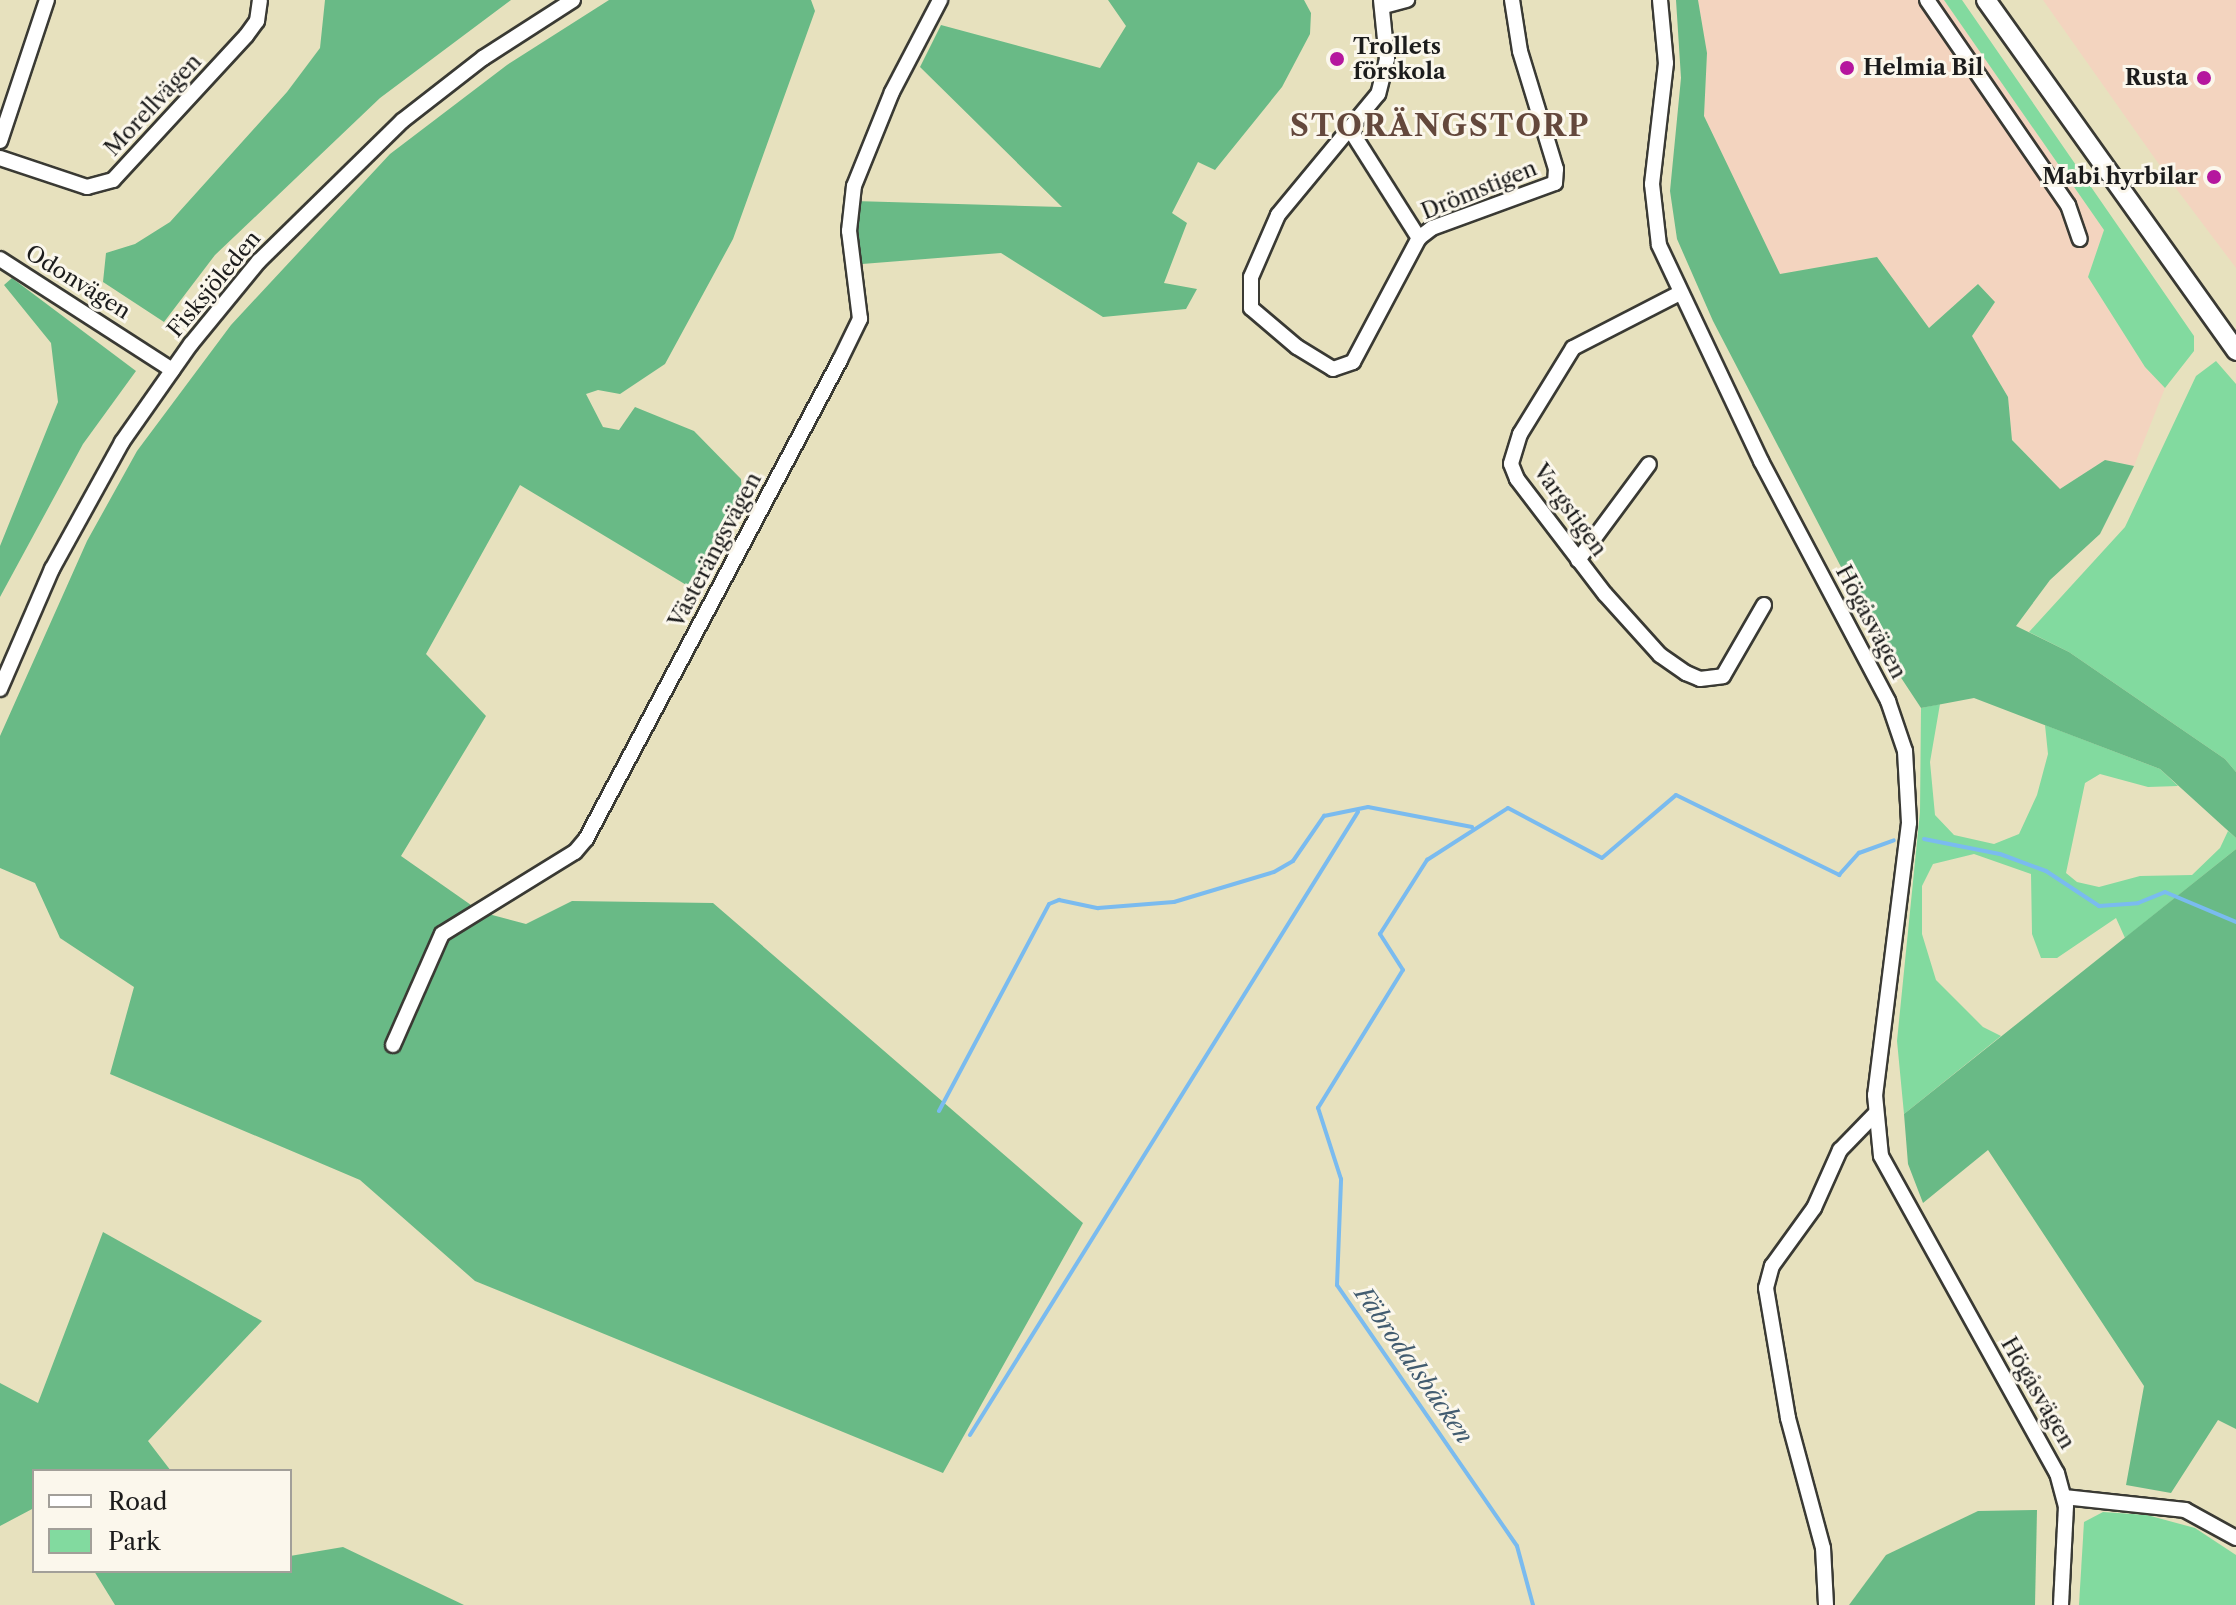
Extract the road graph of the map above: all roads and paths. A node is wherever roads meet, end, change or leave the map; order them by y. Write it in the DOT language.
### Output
graph roads {
  1 [pos="47,0"];
  2 [pos="260,0"];
  3 [pos="573,0"];
  4 [pos="940,0"];
  5 [pos="1407,0"];
  6 [pos="1512,0"];
  7 [pos="1660,0"];
  8 [pos="1927,0"];
  9 [pos="1986,0"];
  10 [pos="1382,3"];
  11 [pos="1351,131"];
  12 [pos="0,141"];
  13 [pos="0,158"];
  14 [pos="1419,238"];
  15 [pos="2080,239"];
  16 [pos="0,259"];
  17 [pos="1678,294"];
  18 [pos="2236,351"];
  19 [pos="172,370"];
  20 [pos="1649,464"];
  21 [pos="1578,560"];
  22 [pos="1764,605"];
  23 [pos="0,689"];
  24 [pos="393,1045"];
  25 [pos="1874,1115"];
  26 [pos="2064,1497"];
  27 [pos="2236,1538"];
  28 [pos="1826,1605"];
  29 [pos="2061,1605"];
  1 -- 12 [label="street"];
  2 -- 13 [label="street, Morellvägen"];
  3 -- 19 [label="street, Fisksjöleden"];
  4 -- 24 [label="street, Västerängsvägen"];
  5 -- 10 [label="street"];
  6 -- 14 [label="street, Drömstigen"];
  7 -- 17 [label="street, Högåsvägen"];
  8 -- 15 [label="street"];
  9 -- 18 [label="main road"];
  10 -- 11 [label="street, Drömstigen"];
  11 -- 14 [label="street, Drömstigen"];
  11 -- 14 [label="street, Drömstigen"];
  16 -- 19 [label="street, Odonvägen"];
  17 -- 21 [label="street, Vargstigen"];
  17 -- 25 [label="street, Högåsvägen"];
  19 -- 23 [label="street, Fisksjöleden"];
  20 -- 21 [label="street"];
  21 -- 22 [label="street, Vargstigen"];
  25 -- 26 [label="street, Högåsvägen"];
  25 -- 28 [label="street"];
  26 -- 27 [label="street"];
  26 -- 29 [label="street, Högåsvägen"];
}
